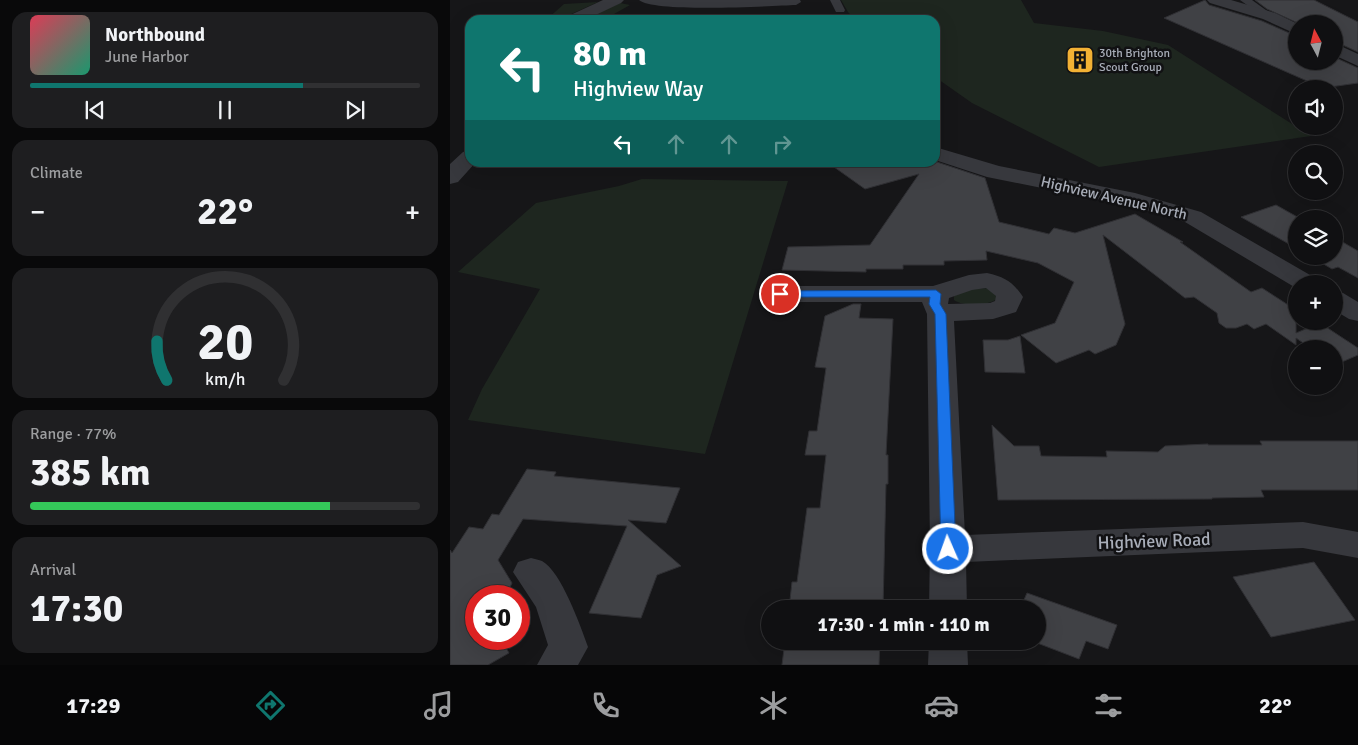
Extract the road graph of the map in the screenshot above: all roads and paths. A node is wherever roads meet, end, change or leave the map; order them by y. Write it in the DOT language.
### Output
graph roads {
  1 [pos="616,0"];
  2 [pos="644,0"];
  3 [pos="1215,0"];
  4 [pos="1245,0"];
  5 [pos="796,2"];
  6 [pos="583,15"];
  7 [pos="1269,16"];
  8 [pos="1288,25"];
  9 [pos="1343,53"];
  10 [pos="1358,61"];
  11 [pos="940,155"];
  12 [pos="465,161"];
  13 [pos="450,177"];
  14 [pos="1293,275"];
  15 [pos="780,294"];
  16 [pos="1343,304"];
  17 [pos="1358,313"];
  18 [pos="1358,545"];
  19 [pos="948,549"];
  20 [pos="531,572"];
  21 [pos="948,600"];
  22 [pos="948,650"];
  23 [pos="557,665"];
  24 [pos="948,665"];
  1 -- 6 [label="street"];
  2 -- 5 [label="lane"];
  3 -- 7 [label="street"];
  4 -- 7 [label="lane"];
  7 -- 8 [label="street"];
  9 -- 10 [label="street"];
  11 -- 14 [label="street, Highview Avenue North"];
  12 -- 13 [label="street"];
  15 -- 19 [label="street"];
  16 -- 17 [label="street"];
  18 -- 19 [label="street, Highview Road"];
  19 -- 21 [label="street"];
  20 -- 23 [label="street"];
  22 -- 24 [label="street"];
}
